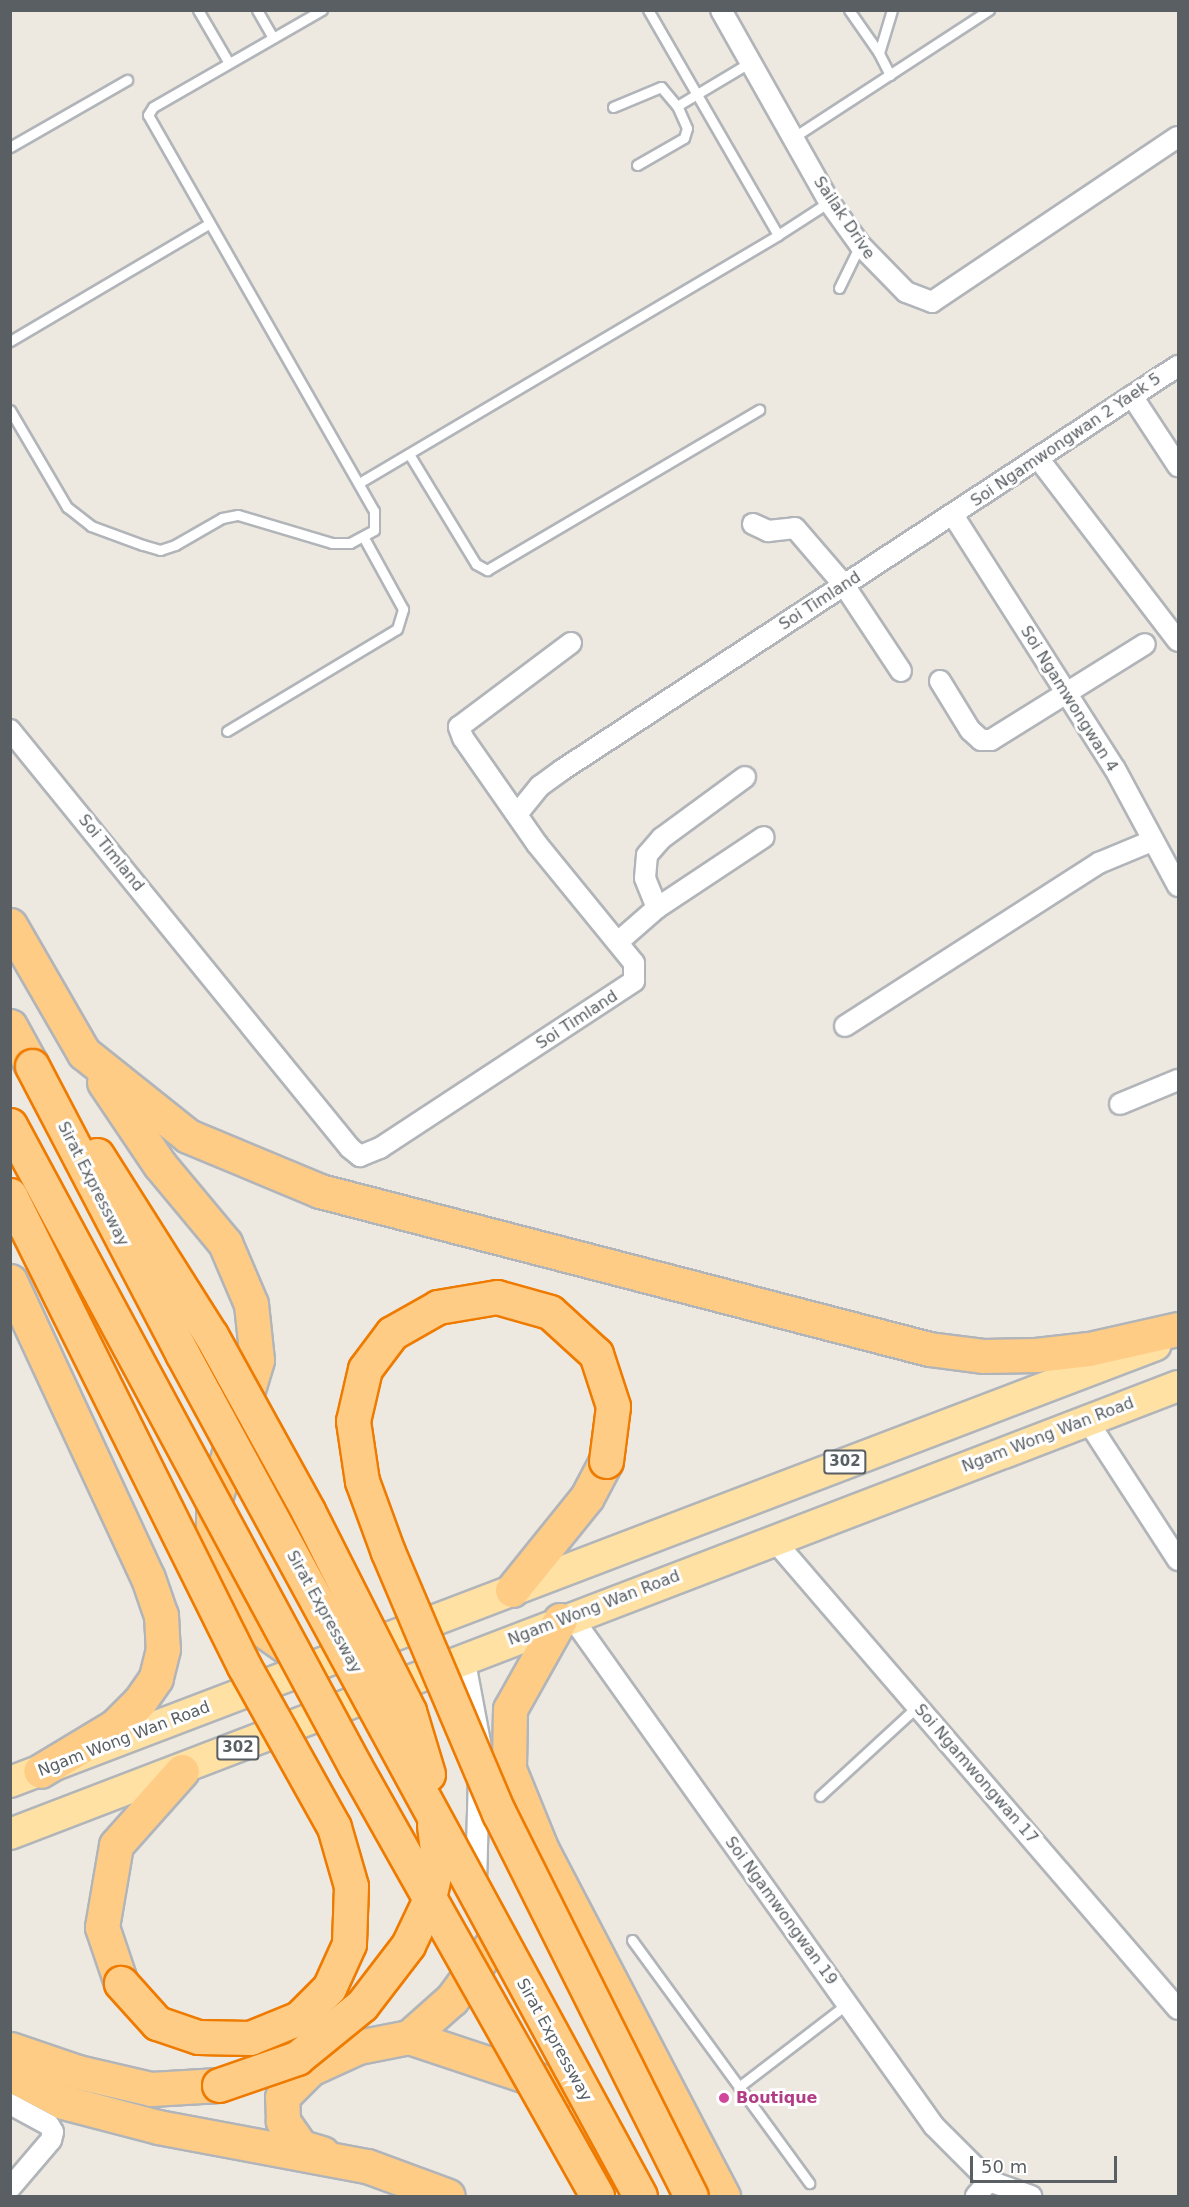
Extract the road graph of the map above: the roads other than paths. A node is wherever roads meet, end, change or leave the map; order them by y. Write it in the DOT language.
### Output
graph roads {
  1 [pos="198,10"];
  2 [pos="257,10"];
  3 [pos="322,10"];
  4 [pos="648,10"];
  5 [pos="721,10"];
  6 [pos="849,10"];
  7 [pos="892,10"];
  8 [pos="989,10"];
  9 [pos="273,38"];
  10 [pos="879,53"];
  11 [pos="229,63"];
  12 [pos="749,63"];
  13 [pos="890,75"];
  14 [pos="127,80"];
  15 [pos="699,94"];
  16 [pos="677,106"];
  17 [pos="613,107"];
  18 [pos="794,137"];
  19 [pos="1179,137"];
  20 [pos="10,147"];
  21 [pos="637,165"];
  22 [pos="829,202"];
  23 [pos="209,224"];
  24 [pos="778,235"];
  25 [pos="860,245"];
  26 [pos="839,288"];
  27 [pos="10,341"];
  28 [pos="1179,366"];
  29 [pos="1132,396"];
  30 [pos="10,410"];
  31 [pos="759,410"];
  32 [pos="409,454"];
  33 [pos="1038,458"];
  34 [pos="1179,466"];
  35 [pos="359,483"];
  36 [pos="953,515"];
  37 [pos="753,524"];
  38 [pos="364,538"];
  39 [pos="844,585"];
  40 [pos="1179,641"];
  41 [pos="571,643"];
  42 [pos="1145,644"];
  43 [pos="901,671"];
  44 [pos="940,681"];
  45 [pos="1065,692"];
  46 [pos="10,730"];
  47 [pos="227,731"];
  48 [pos="744,777"];
  49 [pos="518,813"];
  50 [pos="764,837"];
  51 [pos="1152,841"];
  52 [pos="1179,886"];
  53 [pos="657,908"];
  54 [pos="10,925"];
  55 [pos="618,942"];
  56 [pos="10,1026"];
  57 [pos="845,1026"];
  58 [pos="84,1053"];
  59 [pos="32,1066"];
  60 [pos="1179,1080"];
  61 [pos="1120,1104"];
  62 [pos="10,1125"];
  63 [pos="10,1195"];
  64 [pos="10,1281"];
  65 [pos="1179,1329"];
  66 [pos="1179,1337"];
  67 [pos="1179,1386"];
  68 [pos="1087,1420"];
  69 [pos="774,1539"];
  70 [pos="1179,1560"];
  71 [pos="512,1590"];
  72 [pos="565,1618"];
  73 [pos="464,1657"];
  74 [pos="316,1666"];
  75 [pos="918,1706"];
  76 [pos="182,1771"];
  77 [pos="25,1777"];
  78 [pos="820,1796"];
  79 [pos="10,1834"];
  80 [pos="632,1940"];
  81 [pos="490,1947"];
  82 [pos="847,2004"];
  83 [pos="1179,2009"];
  84 [pos="409,2037"];
  85 [pos="10,2049"];
  86 [pos="10,2074"];
  87 [pos="740,2086"];
  88 [pos="565,2089"];
  89 [pos="10,2104"];
  90 [pos="367,2166"];
  91 [pos="989,2181"];
  92 [pos="809,2182"];
  93 [pos="10,2188"];
  94 [pos="448,2196"];
  95 [pos="597,2196"];
  96 [pos="623,2196"];
  97 [pos="640,2196"];
  98 [pos="692,2196"];
  99 [pos="723,2196"];
  100 [pos="976,2196"];
  101 [pos="1031,2196"];
  1 -- 11 [label="lane"];
  2 -- 9 [label="lane"];
  3 -- 9 [label="lane"];
  4 -- 15 [label="lane"];
  5 -- 12 [label="street, Sailak Drive"];
  6 -- 10 [label="lane"];
  7 -- 10 [label="lane"];
  8 -- 13 [label="lane"];
  9 -- 11 [label="lane"];
  10 -- 13 [label="lane"];
  11 -- 23 [label="lane"];
  12 -- 15 [label="lane"];
  12 -- 18 [label="street, Sailak Drive"];
  13 -- 18 [label="lane"];
  14 -- 20 [label="lane"];
  15 -- 16 [label="lane"];
  15 -- 24 [label="lane"];
  16 -- 17 [label="lane"];
  16 -- 21 [label="lane"];
  18 -- 22 [label="street, Sailak Drive"];
  19 -- 25 [label="street, Sailak Drive"];
  22 -- 24 [label="lane"];
  22 -- 25 [label="street, Sailak Drive"];
  23 -- 27 [label="lane"];
  23 -- 35 [label="lane"];
  24 -- 32 [label="lane"];
  25 -- 26 [label="lane"];
  28 -- 29 [label="street, Soi Ngamwongwan 2 Yaek 5"];
  29 -- 33 [label="street, Soi Ngamwongwan 2 Yaek 5"];
  29 -- 34 [label="street"];
  30 -- 38 [label="lane"];
  31 -- 32 [label="lane"];
  32 -- 35 [label="lane"];
  33 -- 36 [label="street, Soi Ngamwongwan 2 Yaek 5"];
  33 -- 40 [label="street"];
  35 -- 38 [label="lane"];
  36 -- 39 [label="street, Soi Timland"];
  36 -- 45 [label="street, Soi Ngamwongwan 4"];
  37 -- 39 [label="street"];
  38 -- 47 [label="lane"];
  39 -- 43 [label="street"];
  39 -- 49 [label="street, Soi Timland"];
  41 -- 49 [label="street"];
  42 -- 45 [label="street"];
  44 -- 45 [label="street"];
  45 -- 51 [label="street, Soi Ngamwongwan 4"];
  46 -- 55 [label="street, Soi Timland"];
  48 -- 53 [label="street"];
  49 -- 55 [label="street, Soi Timland"];
  50 -- 53 [label="street"];
  51 -- 52 [label="street, Soi Ngamwongwan 4"];
  51 -- 57 [label="street"];
  53 -- 55 [label="street"];
  54 -- 58 [label="highway"];
  56 -- 59 [label="highway, Sirat Expressway"];
  58 -- 65 [label="highway"];
  58 -- 74 [label="highway"];
  59 -- 85 [label="highway, bridge"];
  59 -- 97 [label="highway, Sirat Expressway, bridge"];
  60 -- 61 [label="street"];
  62 -- 95 [label="highway, bridge"];
  63 -- 76 [label="highway, bridge"];
  64 -- 77 [label="highway"];
  66 -- 71 [label="main road, Ngam Wong Wan Road / 302"];
  67 -- 68 [label="main road, Ngam Wong Wan Road / 302"];
  68 -- 69 [label="main road, Ngam Wong Wan Road / 302"];
  68 -- 70 [label="street"];
  69 -- 72 [label="main road, Ngam Wong Wan Road / 302"];
  69 -- 75 [label="street, Soi Ngamwongwan 17"];
  71 -- 74 [label="main road, Ngam Wong Wan Road / 302"];
  71 -- 98 [label="highway, bridge"];
  72 -- 73 [label="main road, Ngam Wong Wan Road / 302"];
  72 -- 82 [label="street, Soi Ngamwongwan 19"];
  72 -- 99 [label="highway"];
  73 -- 76 [label="main road, Ngam Wong Wan Road / 302"];
  73 -- 81 [label="street"];
  74 -- 77 [label="main road, Ngam Wong Wan Road / 302"];
  75 -- 78 [label="lane"];
  75 -- 83 [label="street, Soi Ngamwongwan 17"];
  76 -- 79 [label="main road, Ngam Wong Wan Road / 302"];
  80 -- 87 [label="lane"];
  81 -- 84 [label="highway"];
  81 -- 88 [label="street"];
  82 -- 87 [label="lane"];
  82 -- 91 [label="street, Soi Ngamwongwan 19"];
  84 -- 88 [label="highway"];
  84 -- 90 [label="highway"];
  86 -- 90 [label="highway"];
  87 -- 92 [label="lane"];
  88 -- 96 [label="street"];
  89 -- 93 [label="street"];
  90 -- 94 [label="highway"];
  91 -- 100 [label="street"];
  91 -- 101 [label="street"];
}
